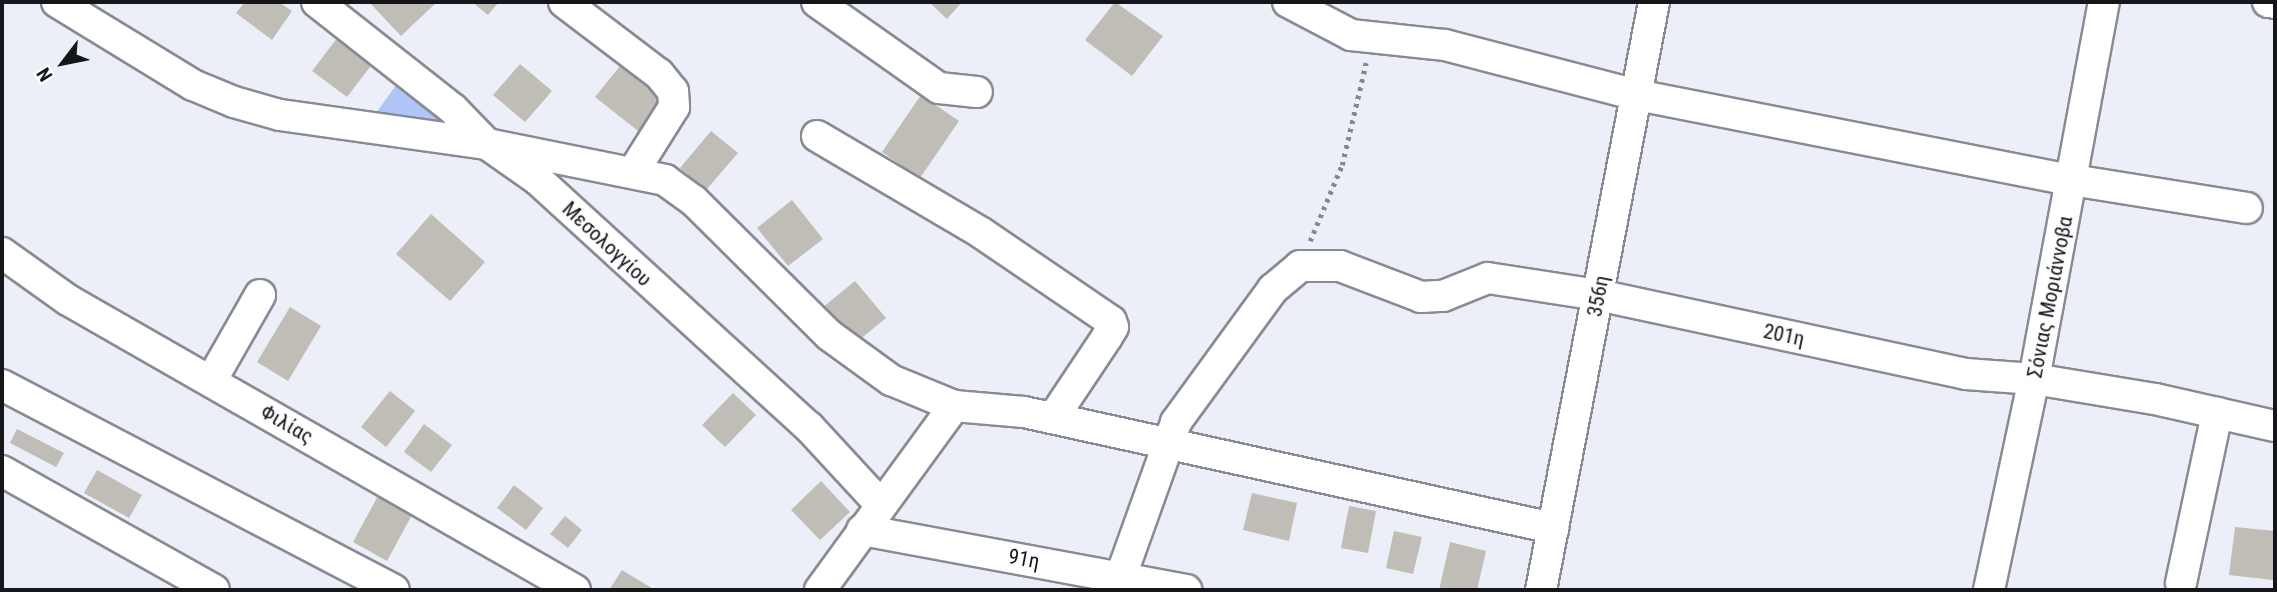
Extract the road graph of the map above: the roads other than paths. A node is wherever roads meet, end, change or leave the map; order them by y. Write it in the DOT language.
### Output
graph roads {
  1 [pos="57,2"];
  2 [pos="317,2"];
  3 [pos="564,2"];
  4 [pos="817,2"];
  5 [pos="1288,2"];
  6 [pos="1654,2"];
  7 [pos="2104,2"];
  8 [pos="2268,2"];
  9 [pos="2275,3"];
  10 [pos="977,92"];
  11 [pos="1637,95"];
  12 [pos="817,136"];
  13 [pos="487,144"];
  14 [pos="633,172"];
  15 [pos="2072,180"];
  16 [pos="2246,208"];
  17 [pos="2,253"];
  18 [pos="260,295"];
  19 [pos="1598,295"];
  20 [pos="2034,379"];
  21 [pos="211,381"];
  22 [pos="2,385"];
  23 [pos="954,406"];
  24 [pos="2217,413"];
  25 [pos="1053,418"];
  26 [pos="2275,426"];
  27 [pos="1164,443"];
  28 [pos="2,471"];
  29 [pos="881,505"];
  30 [pos="1553,528"];
  31 [pos="862,530"];
  32 [pos="2181,583"];
  33 [pos="1118,584"];
  34 [pos="214,590"];
  35 [pos="394,590"];
  36 [pos="575,590"];
  37 [pos="820,590"];
  38 [pos="1186,590"];
  39 [pos="1541,590"];
  40 [pos="1989,590"];
  1 -- 13 [label="street"];
  2 -- 13 [label="street, Μεσολογγίου"];
  3 -- 14 [label="street"];
  4 -- 10 [label="street"];
  5 -- 11 [label="street"];
  6 -- 11 [label="street, 356η"];
  7 -- 15 [label="street, Σόνιας Μοριάννοβα"];
  8 -- 9 [label="street"];
  11 -- 15 [label="street"];
  11 -- 19 [label="street, 356η"];
  12 -- 25 [label="street"];
  13 -- 14 [label="street"];
  13 -- 29 [label="street, Μεσολογγίου"];
  14 -- 23 [label="street"];
  15 -- 16 [label="street"];
  15 -- 20 [label="street, Σόνιας Μοριάννοβα"];
  17 -- 21 [label="street, Φιλίας"];
  18 -- 21 [label="street"];
  19 -- 20 [label="street, 201η"];
  19 -- 27 [label="street, 201η"];
  19 -- 30 [label="street, 356η"];
  20 -- 24 [label="street, 201η"];
  20 -- 40 [label="street, Σόνιας Μοριάννοβα"];
  21 -- 36 [label="street, Φιλίας"];
  22 -- 35 [label="street"];
  23 -- 25 [label="street"];
  23 -- 29 [label="street"];
  24 -- 26 [label="street, 201η"];
  24 -- 32 [label="street"];
  25 -- 27 [label="street"];
  27 -- 30 [label="street"];
  27 -- 33 [label="street"];
  28 -- 34 [label="street"];
  29 -- 31 [label="street"];
  30 -- 39 [label="street, 356η"];
  31 -- 33 [label="street, 91η"];
  31 -- 37 [label="street"];
  33 -- 38 [label="street, 91η"];
}
